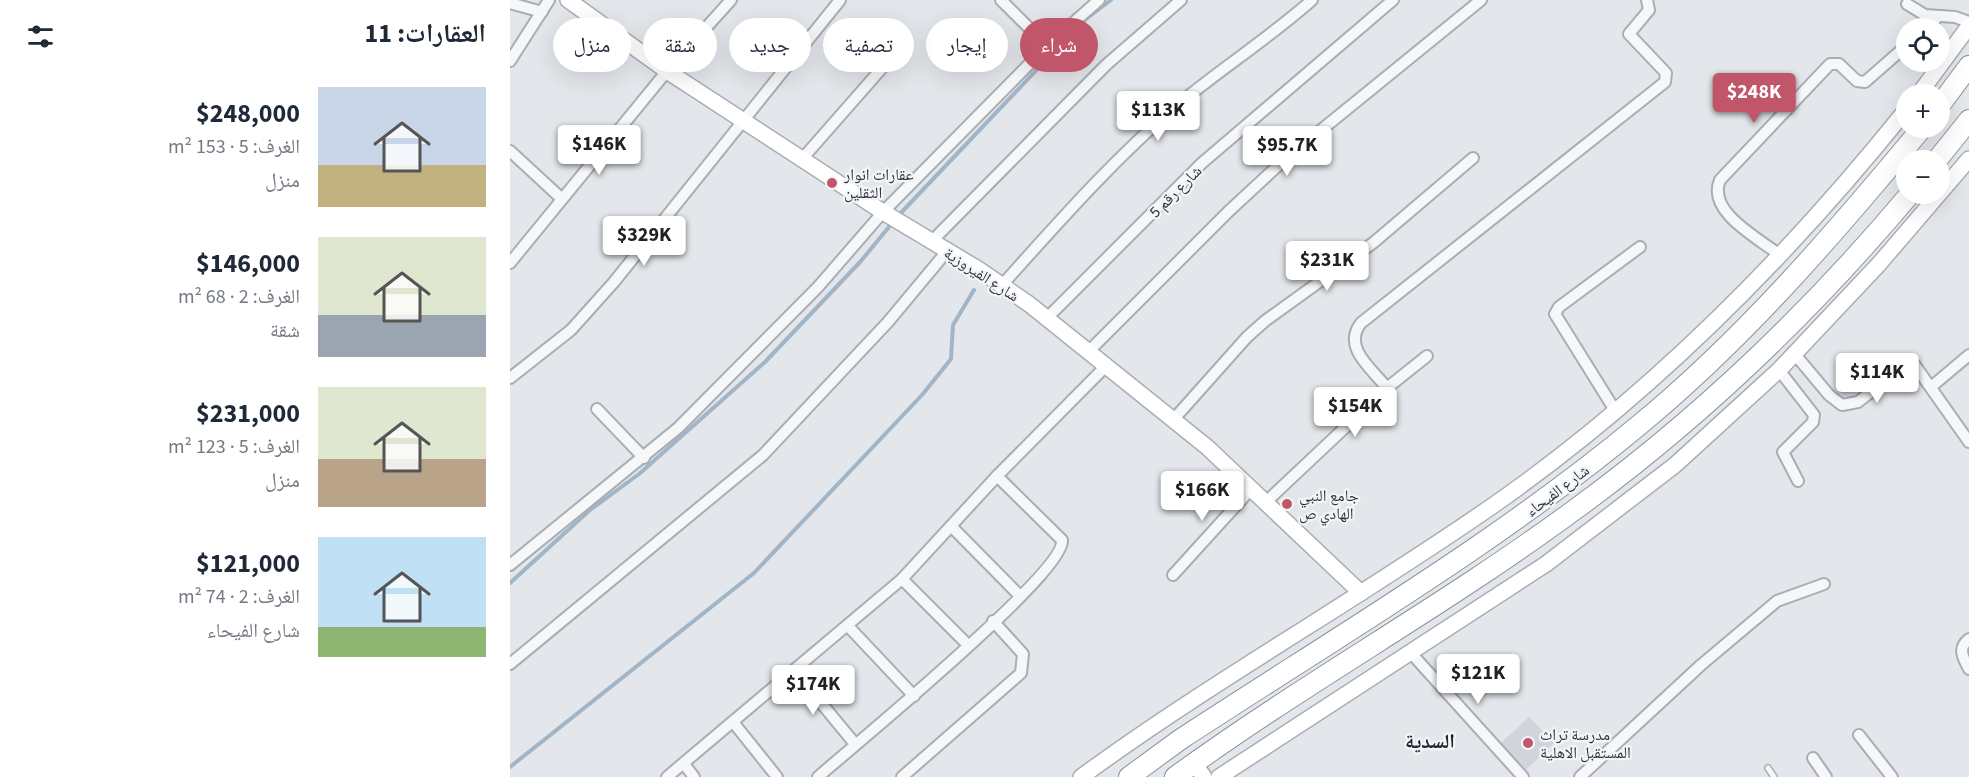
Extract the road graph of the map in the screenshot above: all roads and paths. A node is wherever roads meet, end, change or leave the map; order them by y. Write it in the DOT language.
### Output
graph roads {
  1 [pos="549,0"];
  2 [pos="568,0"];
  3 [pos="731,0"];
  4 [pos="840,0"];
  5 [pos="1001,0"];
  6 [pos="1099,0"];
  7 [pos="1181,0"];
  8 [pos="1312,0"];
  9 [pos="1393,0"];
  10 [pos="1481,0"];
  11 [pos="1647,0"];
  12 [pos="510,3"];
  13 [pos="1907,4"];
  14 [pos="542,12"];
  15 [pos="1939,16"];
  16 [pos="715,18"];
  17 [pos="1079,18"];
  18 [pos="1937,18"];
  19 [pos="1020,19"];
  20 [pos="1969,24"];
  21 [pos="643,54"];
  22 [pos="1896,55"];
  23 [pos="510,62"];
  24 [pos="1969,66"];
  25 [pos="666,72"];
  26 [pos="669,72"];
  27 [pos="878,72"];
  28 [pos="1023,72"];
  29 [pos="1926,84"];
  30 [pos="1950,92"];
  31 [pos="743,121"];
  32 [pos="1896,123"];
  33 [pos="1966,131"];
  34 [pos="1914,138"];
  35 [pos="1947,150"];
  36 [pos="510,151"];
  37 [pos="802,158"];
  38 [pos="1473,158"];
  39 [pos="1969,159"];
  40 [pos="562,199"];
  41 [pos="1901,204"];
  42 [pos="892,217"];
  43 [pos="932,241"];
  44 [pos="1640,247"];
  45 [pos="948,250"];
  46 [pos="512,255"];
  47 [pos="1781,256"];
  48 [pos="1002,285"];
  49 [pos="1046,319"];
  50 [pos="1089,351"];
  51 [pos="1793,352"];
  52 [pos="1969,355"];
  53 [pos="1427,356"];
  54 [pos="1107,365"];
  55 [pos="1779,370"];
  56 [pos="510,378"];
  57 [pos="1931,387"];
  58 [pos="1387,388"];
  59 [pos="597,409"];
  60 [pos="1616,412"];
  61 [pos="1173,420"];
  62 [pos="1969,442"];
  63 [pos="644,458"];
  64 [pos="997,476"];
  65 [pos="1798,481"];
  66 [pos="1252,488"];
  67 [pos="1267,501"];
  68 [pos="1500,501"];
  69 [pos="1514,522"];
  70 [pos="951,526"];
  71 [pos="1530,542"];
  72 [pos="1546,564"];
  73 [pos="510,565"];
  74 [pos="1173,575"];
  75 [pos="902,579"];
  76 [pos="1824,584"];
  77 [pos="1361,594"];
  78 [pos="1020,596"];
  79 [pos="993,621"];
  80 [pos="1361,622"];
  81 [pos="848,626"];
  82 [pos="1969,639"];
  83 [pos="968,645"];
  84 [pos="1376,645"];
  85 [pos="1411,653"];
  86 [pos="510,664"];
  87 [pos="1969,669"];
  88 [pos="794,670"];
  89 [pos="914,696"];
  90 [pos="1167,718"];
  91 [pos="733,722"];
  92 [pos="1859,735"];
  93 [pos="1181,739"];
  94 [pos="855,744"];
  95 [pos="1813,758"];
  96 [pos="684,764"];
  97 [pos="1768,768"];
  98 [pos="1199,770"];
  99 [pos="667,777"];
  100 [pos="694,777"];
  101 [pos="777,777"];
  102 [pos="818,777"];
  103 [pos="902,777"];
  104 [pos="1081,777"];
  105 [pos="1129,777"];
  106 [pos="1175,777"];
  107 [pos="1219,777"];
  108 [pos="1523,777"];
  109 [pos="1581,777"];
  110 [pos="1774,777"];
  111 [pos="1826,777"];
  112 [pos="1892,777"];
  1 -- 14 [label="street"];
  2 -- 21 [label="street, شارع الفيروزية"];
  3 -- 16 [label="street"];
  4 -- 31 [label="street"];
  5 -- 19 [label="street"];
  6 -- 17 [label="street"];
  7 -- 43 [label="street"];
  8 -- 48 [label="street"];
  9 -- 49 [label="street, شارع رقم 5"];
  10 -- 50 [label="street"];
  11 -- 58 [label="street"];
  12 -- 14 [label="street"];
  13 -- 15 [label="street"];
  14 -- 23 [label="street"];
  15 -- 18 [label="street"];
  15 -- 20 [label="street"];
  20 -- 29 [label="street"];
  22 -- 47 [label="street"];
  24 -- 30 [label="highway"];
  25 -- 40 [label="street"];
  26 -- 31 [label="street, شارع الفيروزية"];
  27 -- 37 [label="street"];
  28 -- 42 [label="street"];
  31 -- 37 [label="street, شارع الفيروزية"];
  31 -- 56 [label="street"];
  32 -- 47 [label="street"];
  33 -- 35 [label="highway"];
  34 -- 69 [label="highway, شارع الفيحاء"];
  36 -- 40 [label="street"];
  37 -- 42 [label="street, شارع الفيروزية"];
  38 -- 61 [label="street"];
  39 -- 51 [label="street"];
  40 -- 46 [label="street"];
  41 -- 71 [label="highway, شارع الفيحاء"];
  42 -- 43 [label="street, شارع الفيروزية"];
  42 -- 63 [label="street"];
  43 -- 45 [label="street, شارع الفيروزية"];
  44 -- 60 [label="street"];
  45 -- 48 [label="street, شارع الفيروزية"];
  45 -- 86 [label="street"];
  47 -- 60 [label="street"];
  48 -- 49 [label="street, شارع الفيروزية"];
  49 -- 50 [label="street, شارع الفيروزية"];
  50 -- 54 [label="street, شارع الفيروزية"];
  51 -- 55 [label="street"];
  51 -- 57 [label="street"];
  52 -- 57 [label="street"];
  53 -- 58 [label="street"];
  54 -- 61 [label="street, شارع الفيروزية"];
  54 -- 64 [label="street"];
  55 -- 65 [label="street"];
  55 -- 72 [label="street"];
  57 -- 62 [label="street"];
  58 -- 67 [label="street"];
  59 -- 63 [label="street"];
  60 -- 68 [label="street"];
  61 -- 66 [label="street, شارع الفيروزية"];
  63 -- 73 [label="street"];
  64 -- 70 [label="street"];
  64 -- 78 [label="street"];
  66 -- 67 [label="street, شارع الفيروزية"];
  66 -- 74 [label="street"];
  67 -- 77 [label="street, شارع الفيروزية"];
  68 -- 69 [label="street"];
  68 -- 77 [label="street"];
  69 -- 80 [label="highway, شارع الفيحاء"];
  70 -- 75 [label="street"];
  70 -- 78 [label="street"];
  71 -- 72 [label="street"];
  71 -- 84 [label="highway, شارع الفيحاء"];
  72 -- 85 [label="street"];
  75 -- 81 [label="street"];
  75 -- 83 [label="street"];
  76 -- 109 [label="street"];
  77 -- 90 [label="street"];
  78 -- 79 [label="street"];
  79 -- 83 [label="street"];
  79 -- 103 [label="street"];
  80 -- 84 [label="highway"];
  80 -- 93 [label="highway, شارع الفيحاء"];
  81 -- 88 [label="street"];
  81 -- 89 [label="street"];
  82 -- 87 [label="street"];
  83 -- 89 [label="street"];
  84 -- 98 [label="highway, شارع الفيحاء"];
  85 -- 107 [label="street"];
  85 -- 108 [label="street"];
  88 -- 91 [label="street"];
  88 -- 94 [label="street"];
  89 -- 94 [label="street"];
  90 -- 93 [label="street"];
  90 -- 104 [label="street"];
  91 -- 96 [label="street"];
  91 -- 101 [label="street"];
  92 -- 112 [label="street"];
  93 -- 105 [label="highway, شارع الفيحاء"];
  94 -- 102 [label="street"];
  95 -- 111 [label="street"];
  96 -- 99 [label="street"];
  96 -- 100 [label="street"];
  97 -- 110 [label="lane"];
  98 -- 106 [label="highway, شارع الفيحاء"];
}
